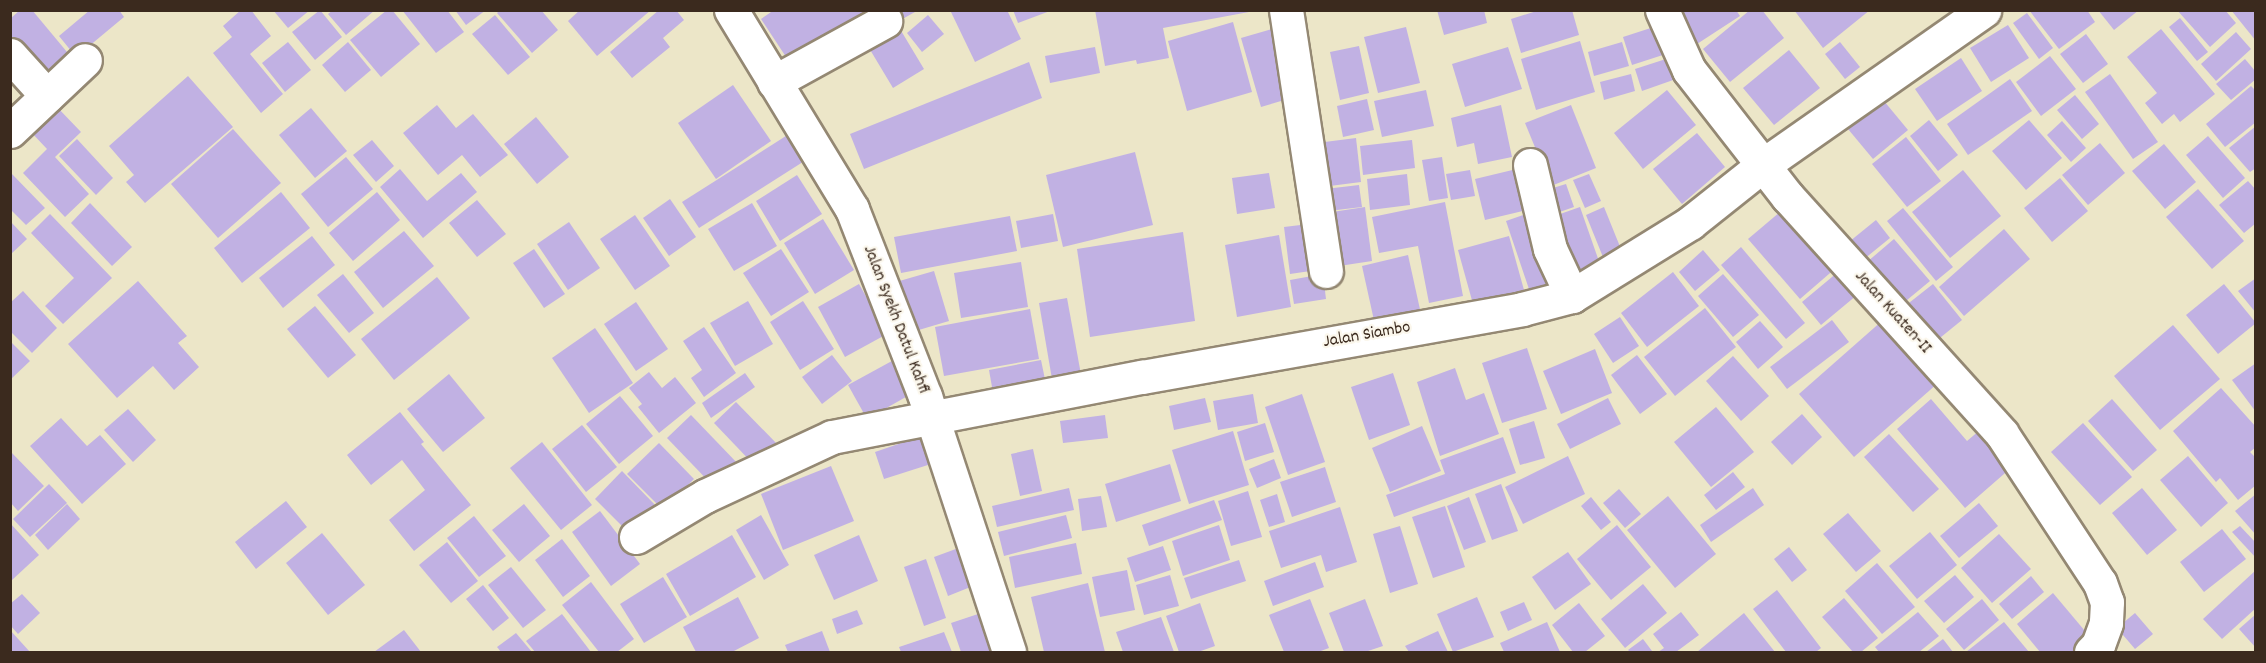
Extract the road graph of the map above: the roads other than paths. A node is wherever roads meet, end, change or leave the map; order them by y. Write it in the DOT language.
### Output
graph roads {
  1 [pos="731,10"];
  2 [pos="1286,10"];
  3 [pos="1662,10"];
  4 [pos="1984,10"];
  5 [pos="885,21"];
  6 [pos="10,55"];
  7 [pos="85,60"];
  8 [pos="774,82"];
  9 [pos="47,96"];
  10 [pos="10,131"];
  11 [pos="1530,165"];
  12 [pos="1763,165"];
  13 [pos="1326,271"];
  14 [pos="1572,296"];
  15 [pos="933,419"];
  16 [pos="636,537"];
  17 [pos="1010,652"];
  18 [pos="2091,652"];
  1 -- 8 [label="street, Jalan Syekh Datul Kahfi"];
  2 -- 13 [label="street"];
  3 -- 12 [label="street, Jalan Kuaten-II"];
  4 -- 12 [label="street, Jalan Siambo"];
  5 -- 8 [label="street"];
  6 -- 9 [label="street"];
  7 -- 9 [label="street"];
  8 -- 15 [label="street, Jalan Syekh Datul Kahfi"];
  9 -- 10 [label="street"];
  11 -- 14 [label="street"];
  12 -- 14 [label="street, Jalan Siambo"];
  12 -- 18 [label="street, Jalan Kuaten-II"];
  14 -- 15 [label="street, Jalan Siambo"];
  15 -- 16 [label="street, Jalan Siambo"];
  15 -- 17 [label="street, Jalan Syekh Datul Kahfi"];
}
